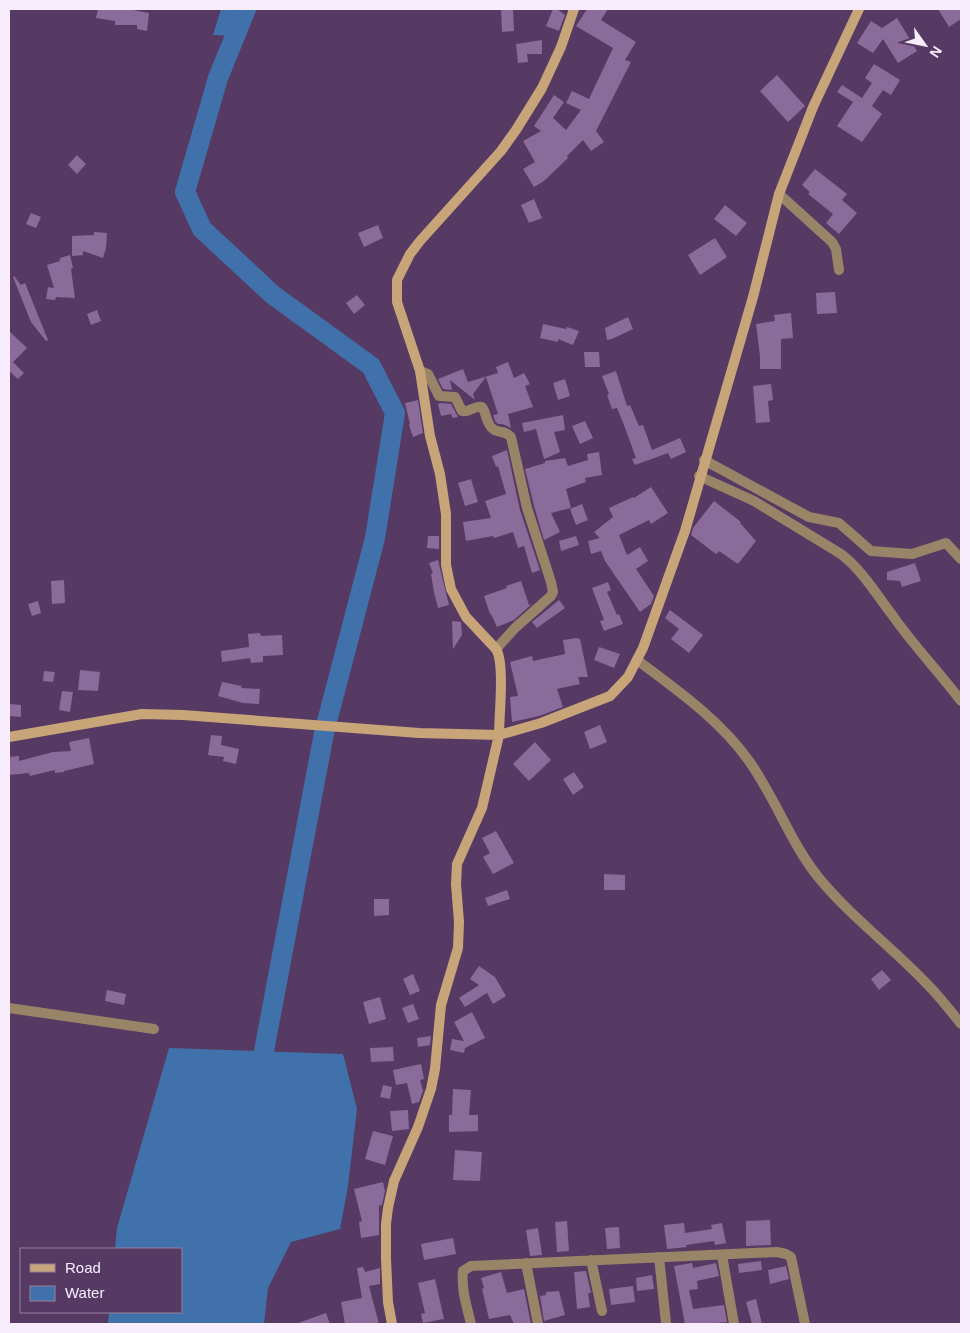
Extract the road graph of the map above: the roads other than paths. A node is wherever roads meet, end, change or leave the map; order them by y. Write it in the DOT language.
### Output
graph roads {
  1 [pos="574,9"];
  2 [pos="859,9"];
  3 [pos="780,194"];
  4 [pos="839,270"];
  5 [pos="420,371"];
  6 [pos="704,460"];
  7 [pos="699,476"];
  8 [pos="961,560"];
  9 [pos="496,649"];
  10 [pos="637,660"];
  11 [pos="961,701"];
  12 [pos="499,735"];
  13 [pos="9,737"];
  14 [pos="9,1008"];
  15 [pos="961,1024"];
  16 [pos="154,1029"];
  17 [pos="722,1255"];
  18 [pos="659,1257"];
  19 [pos="591,1260"];
  20 [pos="526,1263"];
  21 [pos="602,1311"];
  22 [pos="666,1323"];
  23 [pos="392,1324"];
  24 [pos="471,1324"];
  25 [pos="538,1324"];
  26 [pos="734,1324"];
  27 [pos="805,1324"];
  1 -- 5 [label="street"];
  2 -- 3 [label="street"];
  3 -- 4 [label="street"];
  3 -- 6 [label="street"];
  5 -- 9 [label="street"];
  5 -- 9 [label="street"];
  6 -- 7 [label="street"];
  6 -- 8 [label="street"];
  7 -- 10 [label="street"];
  7 -- 11 [label="street"];
  9 -- 12 [label="street"];
  10 -- 12 [label="street"];
  10 -- 15 [label="street"];
  12 -- 13 [label="street"];
  12 -- 23 [label="street"];
  14 -- 16 [label="street"];
  17 -- 18 [label="street"];
  17 -- 26 [label="street"];
  17 -- 27 [label="street"];
  18 -- 19 [label="street"];
  18 -- 22 [label="street"];
  19 -- 20 [label="street"];
  19 -- 21 [label="street"];
  20 -- 24 [label="street"];
  20 -- 25 [label="street"];
}
